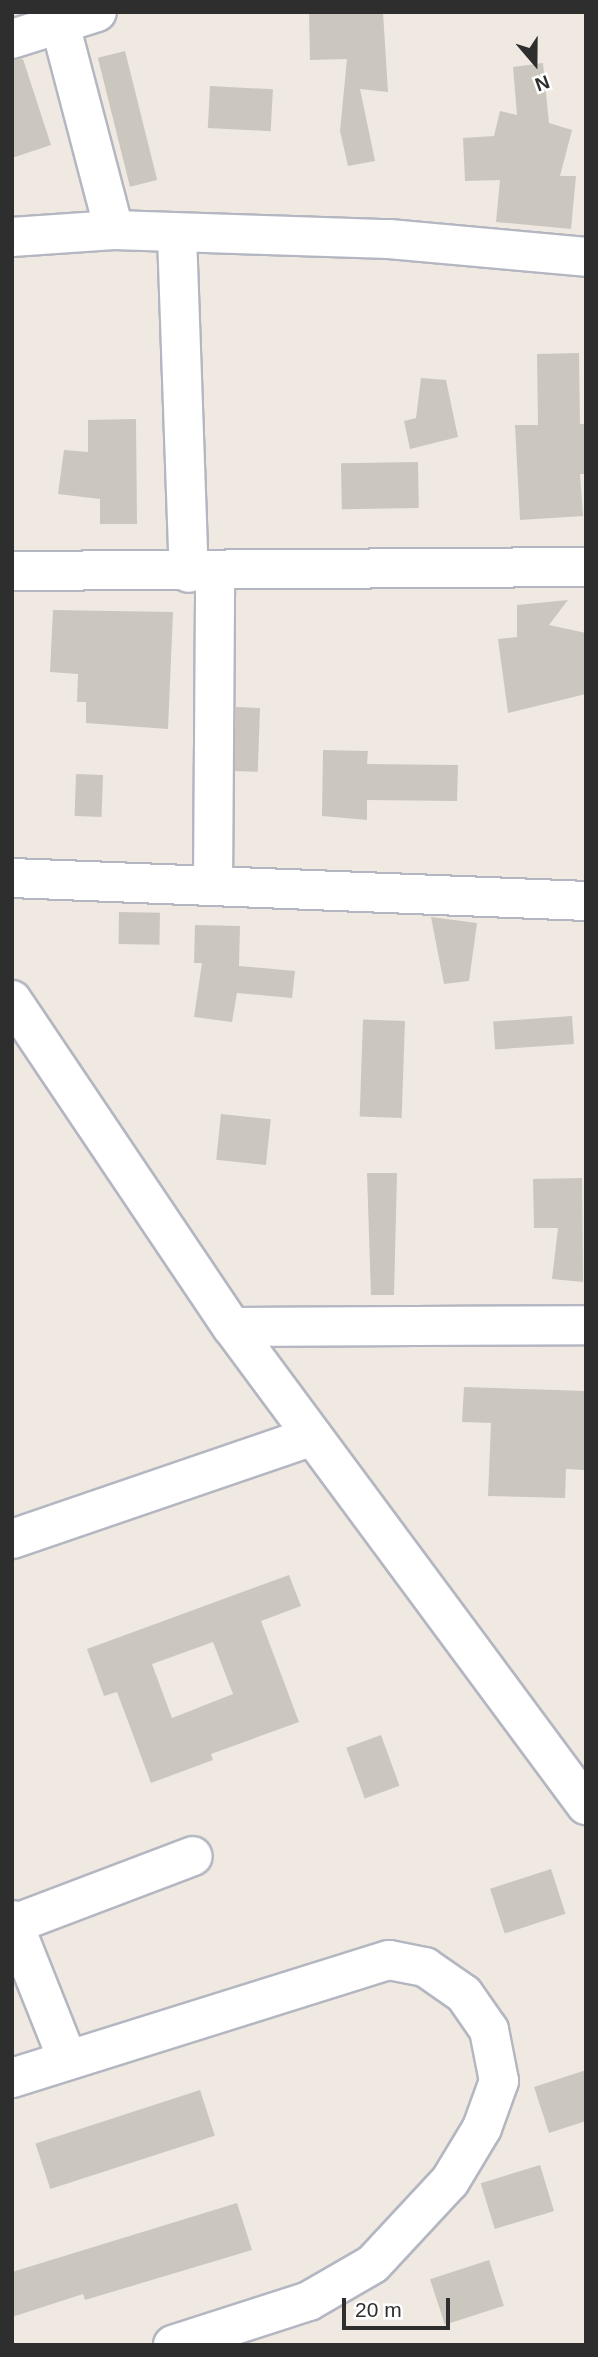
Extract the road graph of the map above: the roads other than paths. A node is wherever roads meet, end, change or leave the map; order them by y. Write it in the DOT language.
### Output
graph roads {
  1 [pos="96,12"];
  2 [pos="60,24"];
  3 [pos="12,39"];
  4 [pos="114,230"];
  5 [pos="177,234"];
  6 [pos="12,237"];
  7 [pos="586,257"];
  8 [pos="586,567"];
  9 [pos="12,571"];
  10 [pos="202,573"];
  11 [pos="12,878"];
  12 [pos="213,886"];
  13 [pos="586,901"];
  14 [pos="12,1000"];
  15 [pos="586,1325"];
  16 [pos="232,1327"];
  17 [pos="312,1436"];
  18 [pos="12,1539"];
  19 [pos="586,1805"];
  20 [pos="193,1857"];
  21 [pos="13,1922"];
  22 [pos="66,2058"];
  23 [pos="12,2078"];
  24 [pos="173,2345"];
  1 -- 2 [label="street"];
  2 -- 3 [label="street"];
  2 -- 4 [label="street"];
  4 -- 5 [label="street"];
  4 -- 6 [label="street"];
  5 -- 7 [label="street"];
  5 -- 10 [label="street"];
  8 -- 10 [label="street"];
  9 -- 10 [label="street"];
  10 -- 12 [label="street"];
  11 -- 12 [label="street"];
  12 -- 13 [label="street"];
  14 -- 16 [label="street"];
  15 -- 16 [label="street"];
  16 -- 17 [label="street"];
  17 -- 18 [label="street"];
  17 -- 19 [label="street"];
  20 -- 21 [label="street"];
  21 -- 22 [label="street"];
  22 -- 23 [label="street"];
  22 -- 24 [label="street"];
}
